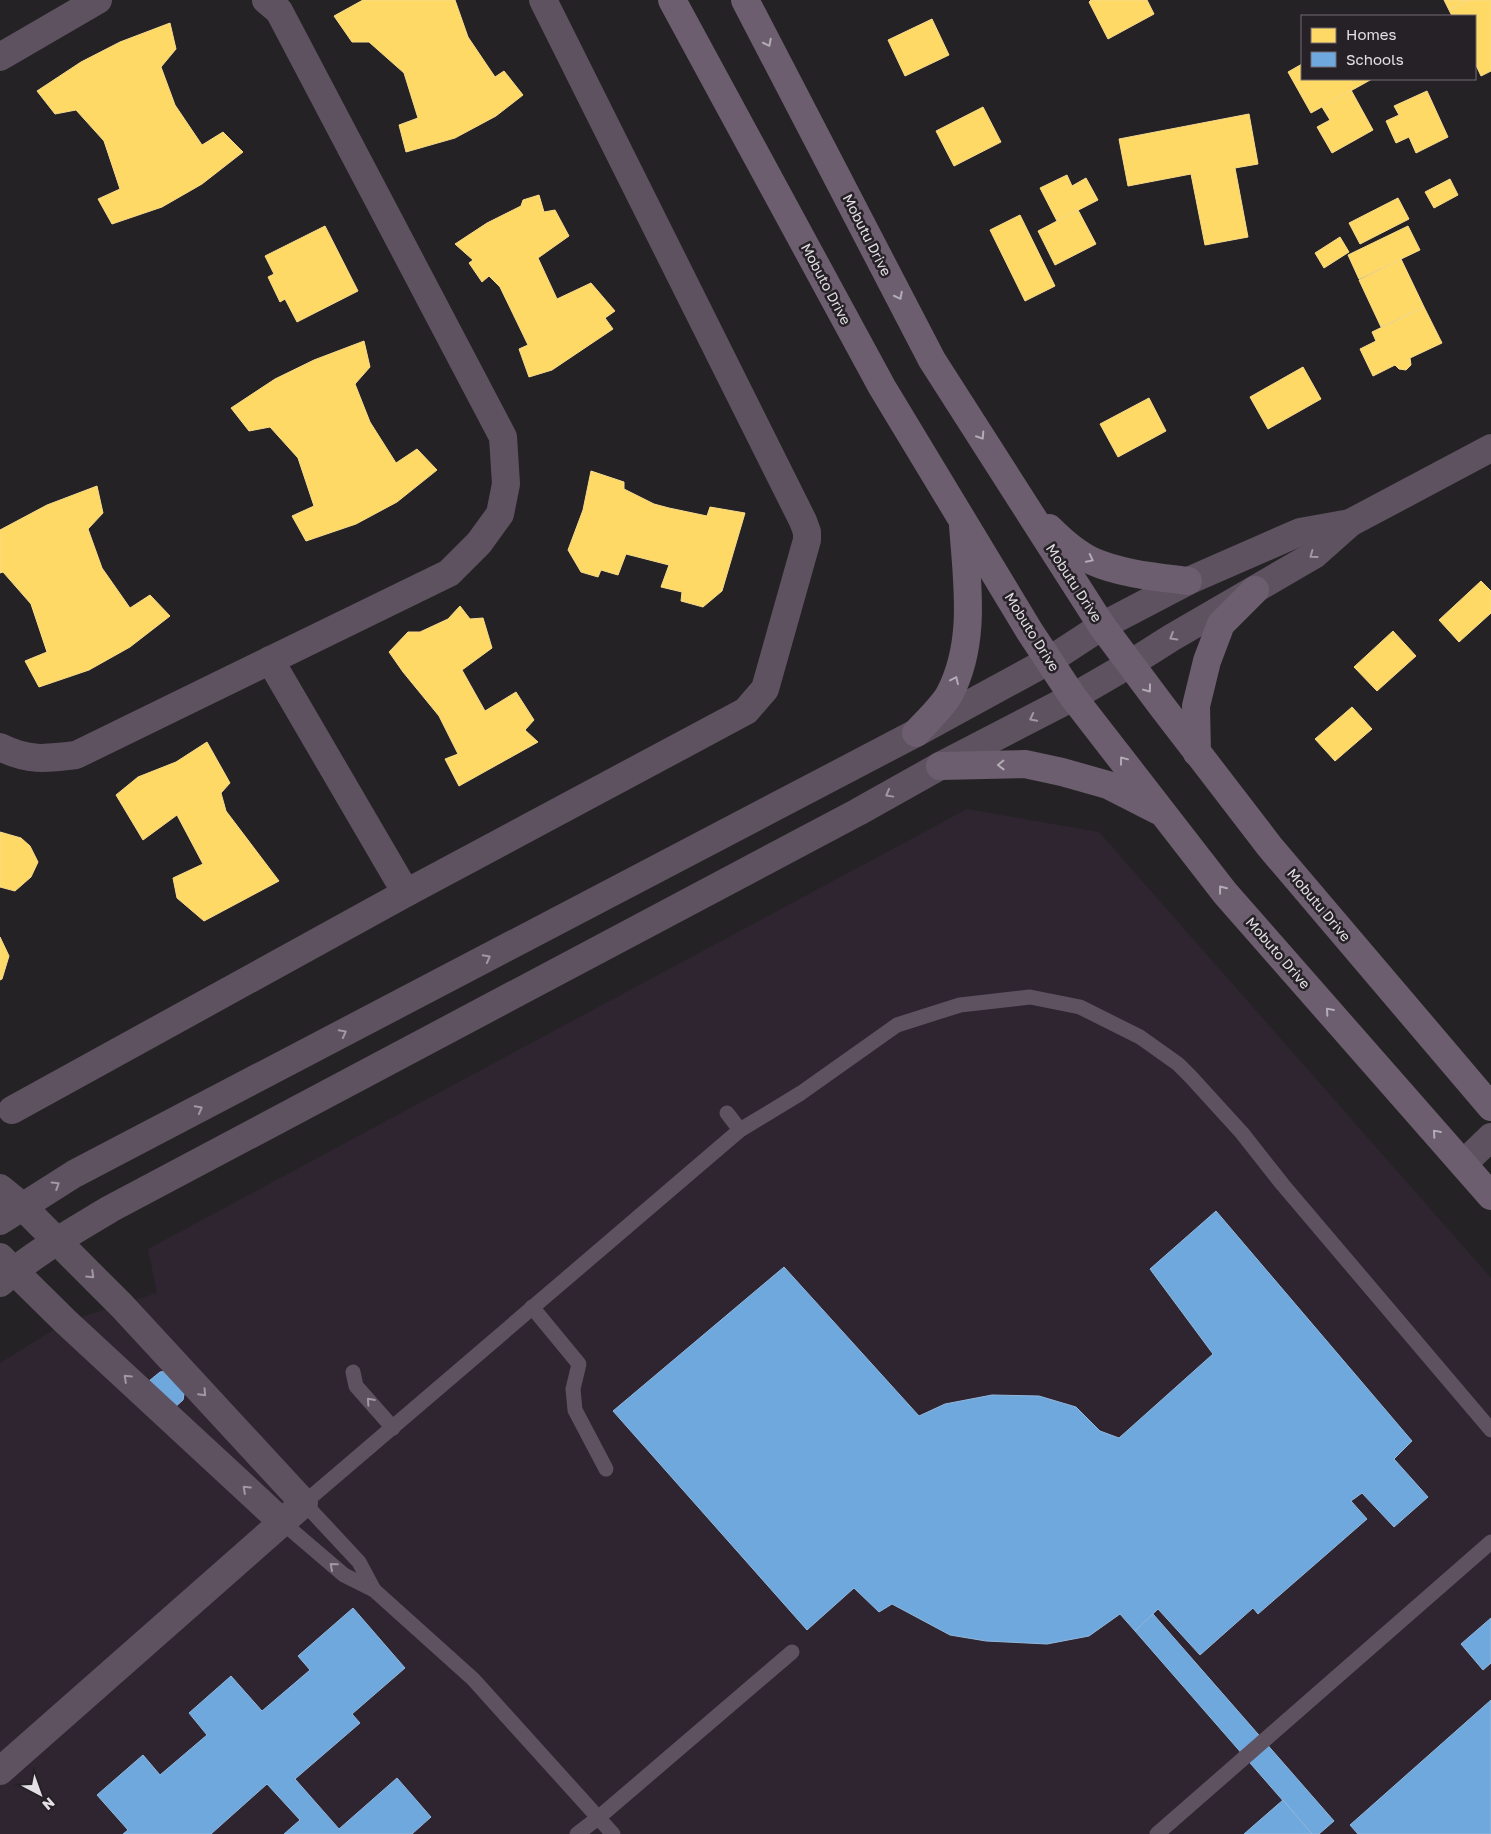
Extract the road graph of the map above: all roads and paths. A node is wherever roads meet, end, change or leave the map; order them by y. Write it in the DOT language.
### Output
graph roads {
  1 [pos="98,0"];
  2 [pos="266,0"];
  3 [pos="543,0"];
  4 [pos="672,0"];
  5 [pos="746,0"];
  6 [pos="0,57"];
  7 [pos="1491,448"];
  8 [pos="1026,507"];
  9 [pos="962,519"];
  10 [pos="1350,523"];
  11 [pos="1188,580"];
  12 [pos="1255,590"];
  13 [pos="1102,626"];
  14 [pos="270,660"];
  15 [pos="1050,660"];
  16 [pos="1130,664"];
  17 [pos="1073,697"];
  18 [pos="916,733"];
  19 [pos="0,747"];
  20 [pos="1197,753"];
  21 [pos="940,766"];
  22 [pos="1163,813"];
  23 [pos="406,892"];
  24 [pos="1491,1106"];
  25 [pos="12,1110"];
  26 [pos="727,1113"];
  27 [pos="740,1130"];
  28 [pos="1491,1137"];
  29 [pos="1463,1164"];
  30 [pos="0,1188"];
  31 [pos="1491,1196"];
  32 [pos="11,1214"];
  33 [pos="56,1241"];
  34 [pos="5,1270"];
  35 [pos="532,1307"];
  36 [pos="353,1372"];
  37 [pos="393,1428"];
  38 [pos="1491,1430"];
  39 [pos="606,1469"];
  40 [pos="304,1503"];
  41 [pos="282,1522"];
  42 [pos="1491,1542"];
  43 [pos="374,1590"];
  44 [pos="792,1652"];
  45 [pos="0,1771"];
  46 [pos="598,1818"];
  47 [pos="577,1834"];
  48 [pos="613,1834"];
  49 [pos="1157,1834"];
  1 -- 6 [label="street"];
  2 -- 14 [label="street"];
  3 -- 23 [label="street"];
  4 -- 9 [label="main road, Mobuto Drive"];
  5 -- 8 [label="main road, Mobutu Drive, one-way"];
  7 -- 10 [label="street"];
  8 -- 11 [label="main road, one-way"];
  8 -- 13 [label="main road, Mobutu Drive"];
  9 -- 15 [label="main road, Mobuto Drive"];
  18 -- 9 [label="main road, one-way"];
  10 -- 11 [label="street"];
  10 -- 12 [label="street, one-way"];
  11 -- 13 [label="street"];
  12 -- 16 [label="street, one-way"];
  12 -- 20 [label="main road"];
  13 -- 15 [label="street"];
  13 -- 16 [label="main road, Mobutu Drive"];
  14 -- 19 [label="street"];
  14 -- 23 [label="street"];
  15 -- 17 [label="main road, Mobuto Drive"];
  15 -- 18 [label="street"];
  16 -- 17 [label="street"];
  16 -- 20 [label="main road, Mobutu Drive, one-way"];
  17 -- 21 [label="street, one-way"];
  22 -- 17 [label="main road, Mobuto Drive, one-way"];
  32 -- 18 [label="street, one-way"];
  20 -- 24 [label="main road, Mobutu Drive"];
  22 -- 21 [label="main road, one-way"];
  21 -- 33 [label="street, one-way"];
  29 -- 22 [label="main road, Mobuto Drive, one-way"];
  23 -- 25 [label="street"];
  26 -- 27 [label="lane"];
  27 -- 35 [label="lane"];
  27 -- 38 [label="lane"];
  28 -- 29 [label="street"];
  29 -- 31 [label="main road, Mobuto Drive"];
  30 -- 32 [label="street"];
  32 -- 33 [label="street"];
  33 -- 34 [label="street"];
  33 -- 40 [label="street, one-way"];
  41 -- 34 [label="street, one-way"];
  35 -- 37 [label="lane"];
  35 -- 39 [label="lane"];
  37 -- 36 [label="lane, one-way"];
  37 -- 40 [label="lane"];
  40 -- 41 [label="street"];
  40 -- 43 [label="lane"];
  43 -- 41 [label="lane, one-way"];
  41 -- 45 [label="street"];
  42 -- 49 [label="lane"];
  43 -- 46 [label="lane"];
  44 -- 46 [label="lane"];
  46 -- 47 [label="lane"];
  46 -- 48 [label="lane"];
}
